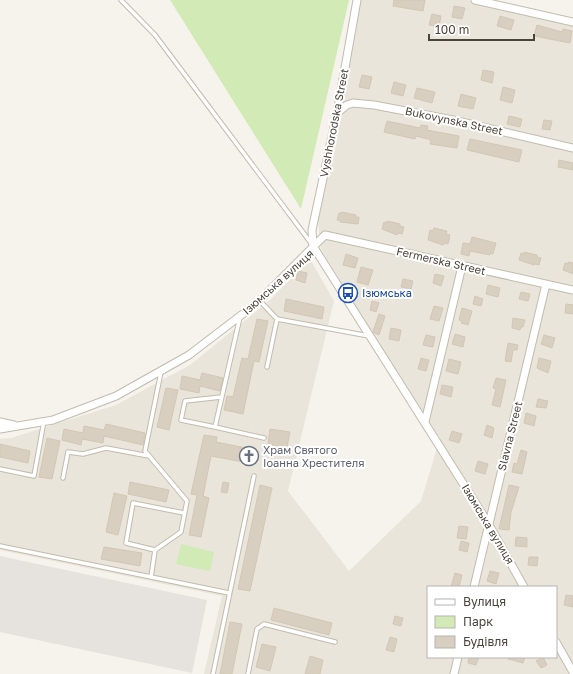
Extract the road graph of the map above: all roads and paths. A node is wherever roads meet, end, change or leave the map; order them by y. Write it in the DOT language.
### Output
graph roads {
  1 [pos="121,0"];
  2 [pos="357,0"];
  3 [pos="475,0"];
  4 [pos="573,22"];
  5 [pos="336,113"];
  6 [pos="573,148"];
  7 [pos="313,246"];
  8 [pos="462,266"];
  9 [pos="546,284"];
  10 [pos="573,290"];
  11 [pos="260,300"];
  12 [pos="240,316"];
  13 [pos="277,319"];
  14 [pos="370,337"];
  15 [pos="267,367"];
  16 [pos="161,371"];
  17 [pos="221,397"];
  18 [pos="44,421"];
  19 [pos="0,422"];
  20 [pos="425,422"];
  21 [pos="16,426"];
  22 [pos="214,427"];
  23 [pos="0,429"];
  24 [pos="264,438"];
  25 [pos="149,456"];
  26 [pos="0,469"];
  27 [pos="254,476"];
  28 [pos="63,478"];
  29 [pos="184,513"];
  30 [pos="488,523"];
  31 [pos="0,546"];
  32 [pos="155,550"];
  33 [pos="151,577"];
  34 [pos="474,586"];
  35 [pos="523,586"];
  36 [pos="230,593"];
  37 [pos="335,642"];
  38 [pos="557,644"];
  39 [pos="458,658"];
  40 [pos="573,672"];
  41 [pos="212,674"];
  42 [pos="248,674"];
  43 [pos="454,674"];
  1 -- 7 [label="lane"];
  2 -- 5 [label="street, Vyshhorodska Street"];
  3 -- 4 [label="street"];
  5 -- 6 [label="street, Bukovynska Street"];
  5 -- 7 [label="street, Vyshhorodska Street"];
  7 -- 8 [label="street, Fermerska Street"];
  7 -- 11 [label="street, Ізюмська вулиця"];
  7 -- 14 [label="street, Ізюмська вулиця"];
  8 -- 9 [label="street, Fermerska Street"];
  8 -- 20 [label="street"];
  9 -- 10 [label="street, Fermerska Street"];
  9 -- 30 [label="street, Slavna Street"];
  11 -- 12 [label="street, Ізюмська вулиця"];
  11 -- 13 [label="lane"];
  12 -- 16 [label="street, Ізюмська вулиця"];
  12 -- 17 [label="lane"];
  13 -- 14 [label="lane"];
  13 -- 15 [label="lane"];
  14 -- 20 [label="street, Ізюмська вулиця"];
  16 -- 18 [label="street, Ізюмська вулиця"];
  16 -- 25 [label="lane"];
  17 -- 22 [label="lane"];
  17 -- 22 [label="lane"];
  18 -- 21 [label="street, Ізюмська вулиця"];
  18 -- 26 [label="lane"];
  19 -- 21 [label="street, Ізюмська вулиця"];
  20 -- 30 [label="street, Ізюмська вулиця"];
  21 -- 23 [label="street, Ізюмська вулиця"];
  22 -- 24 [label="lane"];
  25 -- 28 [label="lane"];
  25 -- 29 [label="lane"];
  27 -- 36 [label="lane"];
  29 -- 32 [label="lane"];
  29 -- 32 [label="lane"];
  30 -- 34 [label="street, Slavna Street"];
  30 -- 35 [label="street, Ізюмська вулиця"];
  31 -- 33 [label="lane"];
  32 -- 33 [label="lane"];
  33 -- 36 [label="lane"];
  36 -- 41 [label="lane"];
  37 -- 42 [label="lane"];
  38 -- 40 [label="street"];
  39 -- 43 [label="street"];
}
